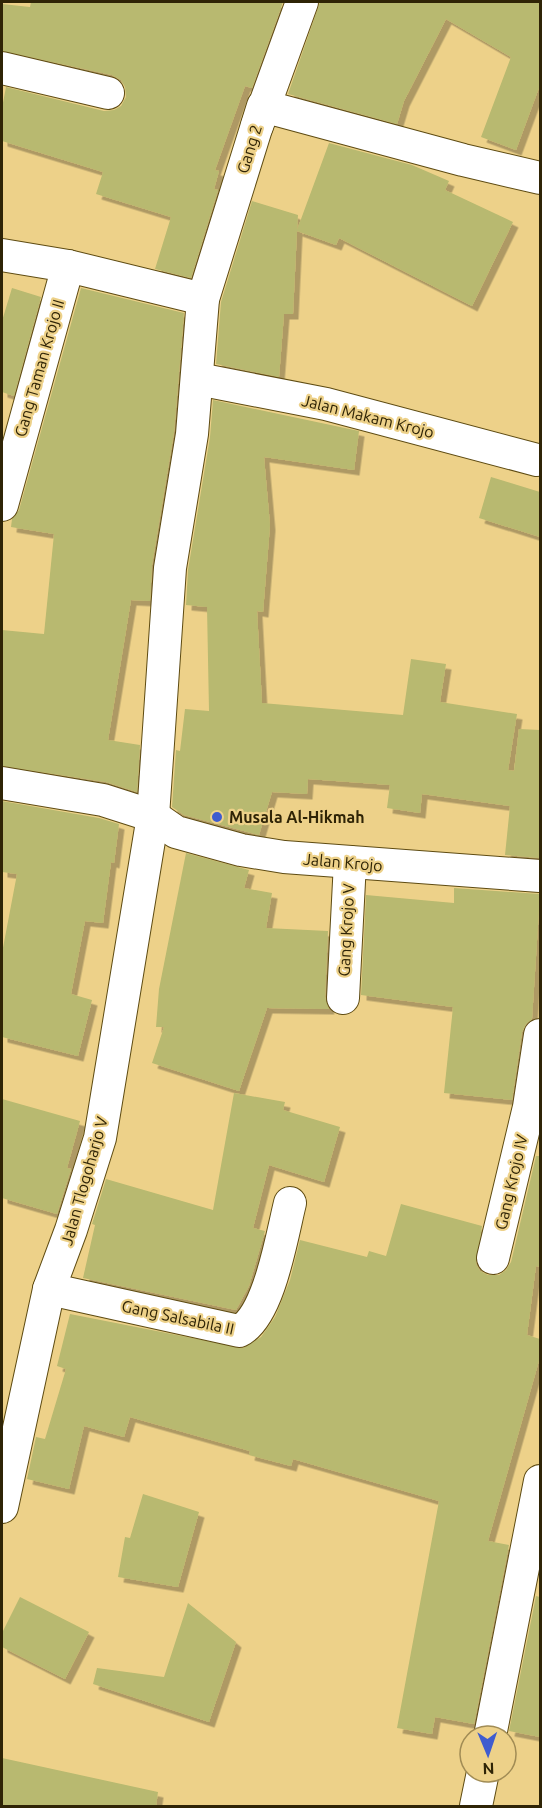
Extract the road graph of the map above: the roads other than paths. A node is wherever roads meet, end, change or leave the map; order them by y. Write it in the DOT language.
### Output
graph roads {
  1 [pos="302,2"];
  2 [pos="2,69"];
  3 [pos="108,93"];
  4 [pos="263,106"];
  5 [pos="540,177"];
  6 [pos="2,255"];
  7 [pos="68,266"];
  8 [pos="203,299"];
  9 [pos="198,379"];
  10 [pos="537,460"];
  11 [pos="2,506"];
  12 [pos="2,783"];
  13 [pos="153,816"];
  14 [pos="350,862"];
  15 [pos="540,876"];
  16 [pos="343,998"];
  17 [pos="540,1035"];
  18 [pos="291,1203"];
  19 [pos="493,1258"];
  20 [pos="49,1289"];
  21 [pos="540,1481"];
  22 [pos="2,1507"];
  23 [pos="492,1724"];
  24 [pos="481,1784"];
  25 [pos="476,1806"];
  1 -- 4 [label="street, Gang 2"];
  2 -- 3 [label="street"];
  4 -- 5 [label="street"];
  4 -- 8 [label="street, Gang 2"];
  6 -- 7 [label="street"];
  7 -- 8 [label="street"];
  7 -- 11 [label="street, Gang Taman Krojo II"];
  8 -- 9 [label="street, Gang 2"];
  9 -- 10 [label="street, Jalan Makam Krojo"];
  9 -- 13 [label="street, Jalan Tlogoharjo V"];
  12 -- 13 [label="street, Jalan Krojo"];
  13 -- 14 [label="street, Jalan Krojo"];
  13 -- 20 [label="street, Jalan Tlogoharjo V"];
  14 -- 15 [label="street, Jalan Krojo"];
  14 -- 16 [label="street, Gang Krojo V"];
  17 -- 19 [label="street, Gang Krojo IV"];
  18 -- 20 [label="street, Gang Salsabila II"];
  20 -- 22 [label="street, Jalan Tlogoharjo V"];
  21 -- 23 [label="street"];
  24 -- 25 [label="street"];
}
